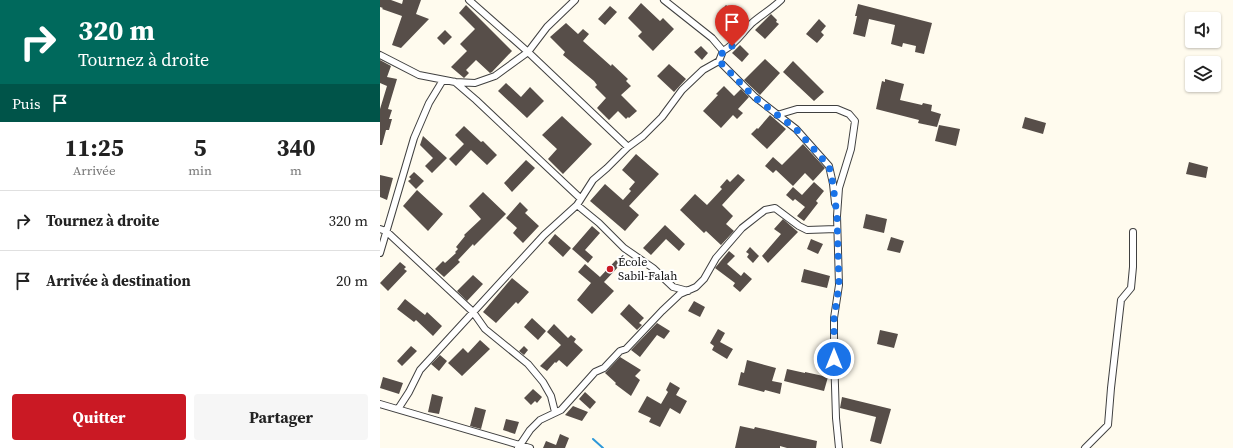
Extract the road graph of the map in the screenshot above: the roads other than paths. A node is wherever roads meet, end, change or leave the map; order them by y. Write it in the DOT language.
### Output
graph roads {
  1 [pos="469,0"];
  2 [pos="576,0"];
  3 [pos="664,0"];
  4 [pos="781,0"];
  5 [pos="723,51"];
  6 [pos="528,52"];
  7 [pos="380,55"];
  8 [pos="719,61"];
  9 [pos="443,80"];
  10 [pos="455,82"];
  11 [pos="777,115"];
  12 [pos="628,147"];
  13 [pos="580,198"];
  14 [pos="577,205"];
  15 [pos="837,216"];
  16 [pos="836,229"];
  17 [pos="383,230"];
  18 [pos="1133,232"];
  19 [pos="380,253"];
  20 [pos="688,291"];
  21 [pos="473,312"];
  22 [pos="380,404"];
  23 [pos="398,409"];
  24 [pos="555,412"];
  25 [pos="519,446"];
  26 [pos="530,448"];
  27 [pos="839,448"];
  28 [pos="1085,448"];
  1 -- 6 [label="street"];
  2 -- 6 [label="street"];
  3 -- 5 [label="street"];
  4 -- 5 [label="street"];
  5 -- 8 [label="street"];
  6 -- 10 [label="street"];
  6 -- 12 [label="street"];
  7 -- 9 [label="street"];
  8 -- 11 [label="street"];
  8 -- 12 [label="street"];
  9 -- 10 [label="street"];
  9 -- 17 [label="street"];
  10 -- 13 [label="street"];
  11 -- 15 [label="street"];
  11 -- 15 [label="street"];
  12 -- 13 [label="street"];
  13 -- 14 [label="street"];
  14 -- 20 [label="street"];
  14 -- 21 [label="street"];
  15 -- 16 [label="street"];
  16 -- 20 [label="street"];
  16 -- 27 [label="street"];
  17 -- 19 [label="street"];
  17 -- 21 [label="street"];
  18 -- 28 [label="street"];
  20 -- 24 [label="street"];
  21 -- 23 [label="street"];
  21 -- 24 [label="street"];
  22 -- 23 [label="street"];
  23 -- 25 [label="street"];
  24 -- 25 [label="street"];
  25 -- 26 [label="street"];
}
